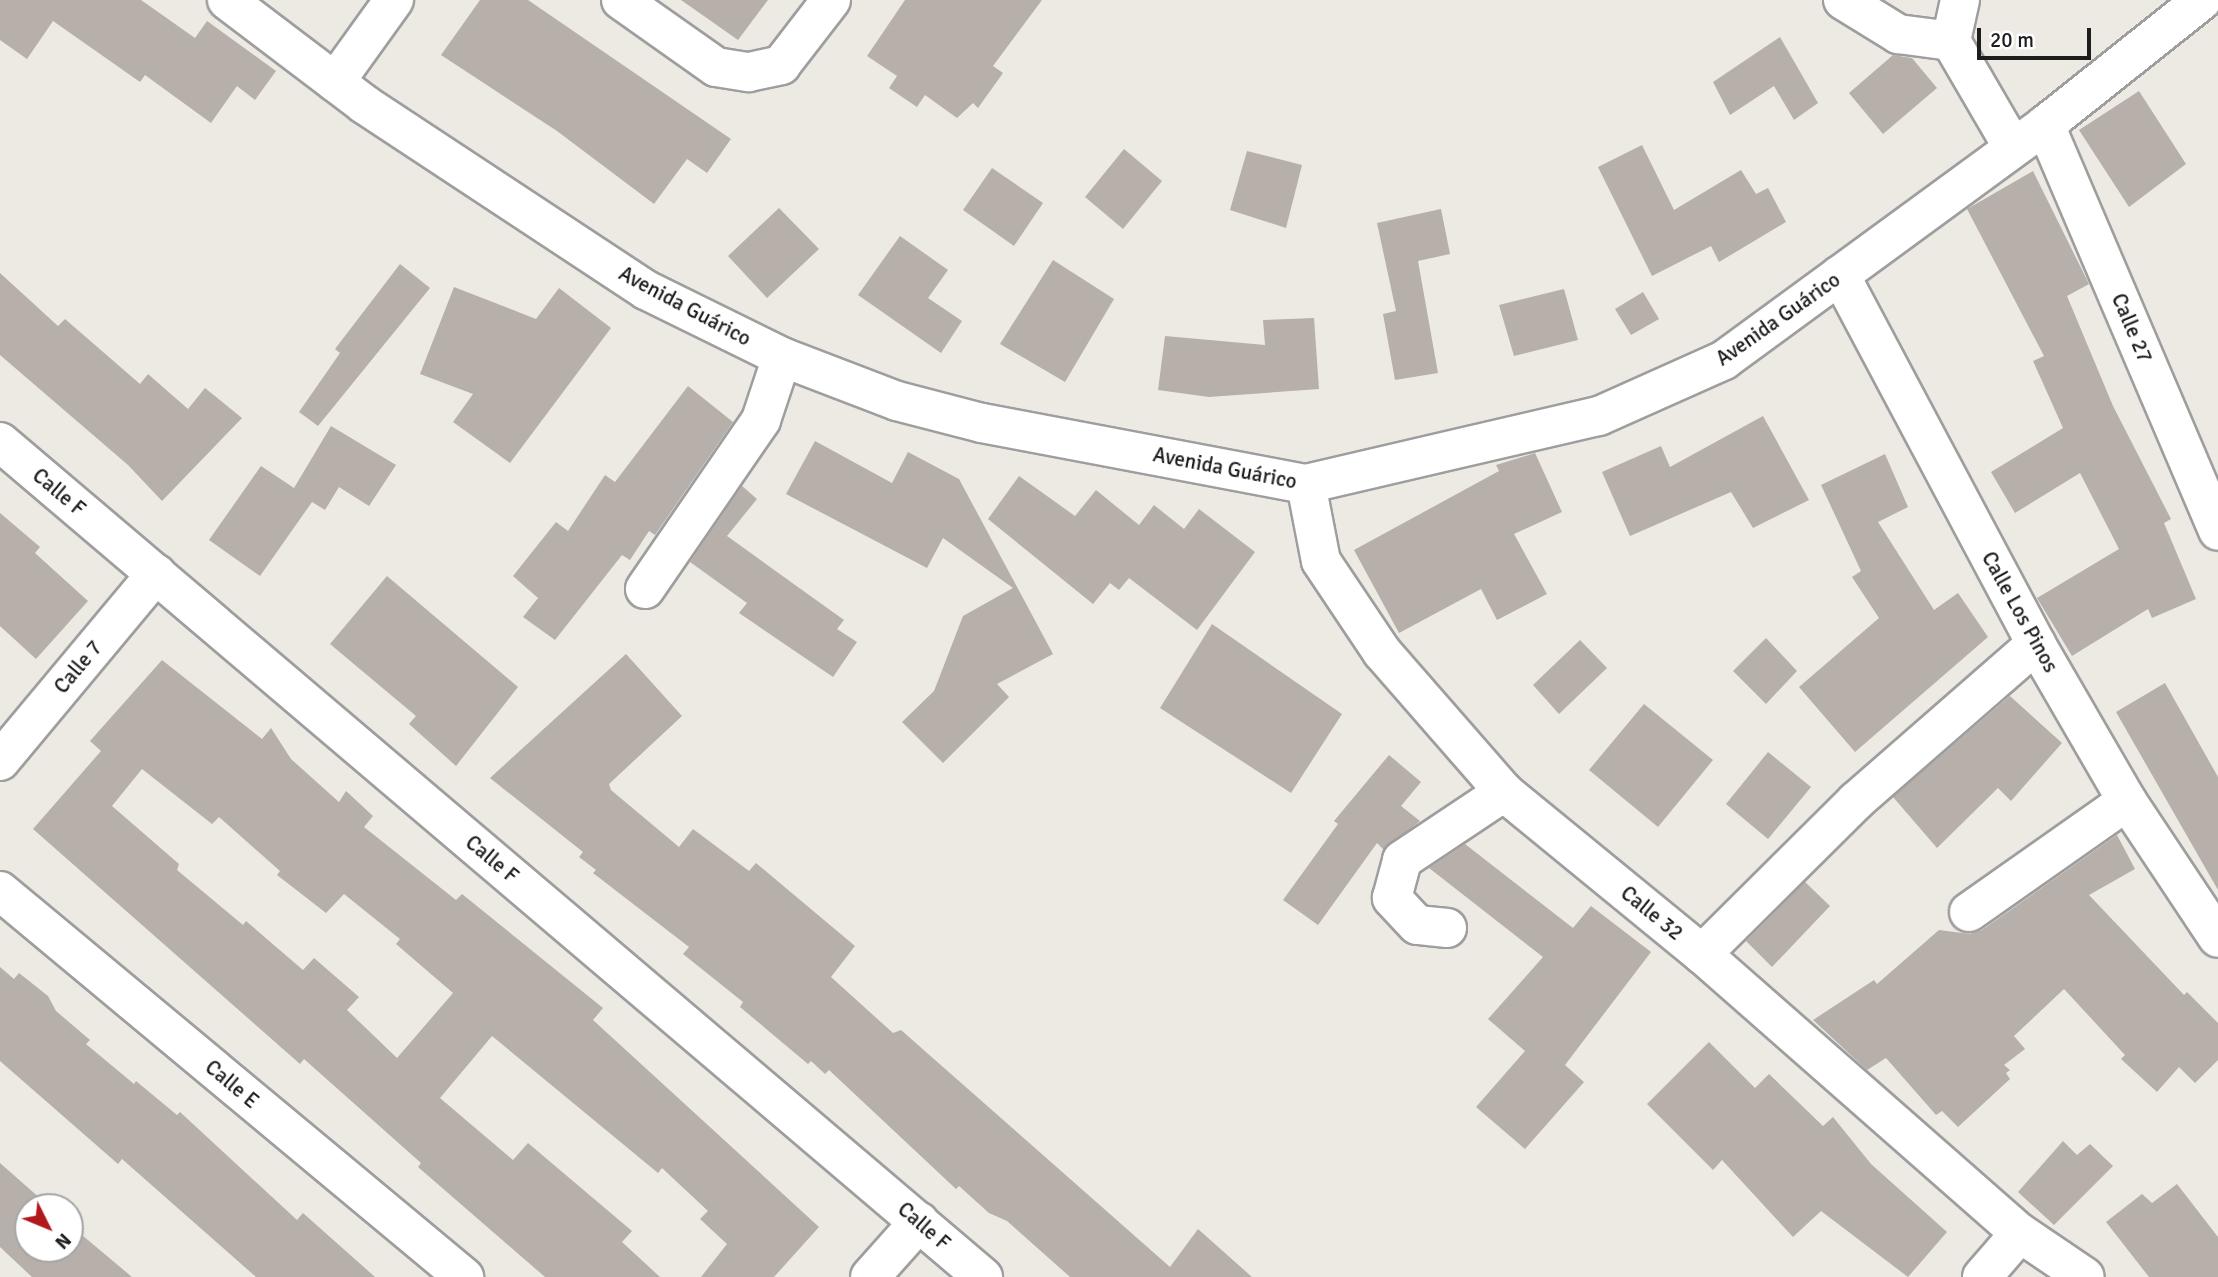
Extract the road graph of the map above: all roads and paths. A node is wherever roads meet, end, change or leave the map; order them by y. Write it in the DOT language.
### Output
graph roads {
  1 [pos="227,0"];
  2 [pos="394,0"];
  3 [pos="621,0"];
  4 [pos="831,0"];
  5 [pos="1843,0"];
  6 [pos="1960,0"];
  7 [pos="2202,0"];
  8 [pos="1951,41"];
  9 [pos="335,82"];
  10 [pos="2045,125"];
  11 [pos="2012,146"];
  12 [pos="1840,275"];
  13 [pos="782,357"];
  14 [pos="0,442"];
  15 [pos="1306,484"];
  16 [pos="2218,531"];
  17 [pos="156,574"];
  18 [pos="645,589"];
  19 [pos="2036,644"];
  20 [pos="0,761"];
  21 [pos="1504,792"];
  22 [pos="2127,801"];
  23 [pos="0,891"];
  24 [pos="1969,912"];
  25 [pos="1447,928"];
  26 [pos="2218,938"];
  27 [pos="1702,954"];
  28 [pos="919,1222"];
  29 [pos="2020,1233"];
  30 [pos="464,1277"];
  31 [pos="870,1277"];
  32 [pos="982,1277"];
  33 [pos="1982,1277"];
  34 [pos="2085,1277"];
  1 -- 9 [label="street, Avenida Guárico"];
  2 -- 9 [label="street"];
  3 -- 4 [label="street"];
  5 -- 8 [label="street"];
  6 -- 8 [label="street"];
  7 -- 10 [label="street, Avenida Guárico"];
  8 -- 11 [label="street"];
  9 -- 13 [label="street, Avenida Guárico"];
  10 -- 11 [label="street, Avenida Guárico"];
  10 -- 16 [label="street, Calle 27"];
  11 -- 12 [label="street, Avenida Guárico"];
  12 -- 15 [label="street, Avenida Guárico"];
  12 -- 19 [label="street, Calle Los Pinos"];
  13 -- 15 [label="street, Avenida Guárico"];
  13 -- 18 [label="street"];
  14 -- 17 [label="street, Calle F"];
  15 -- 21 [label="street, Calle 32"];
  17 -- 20 [label="street, Calle 7"];
  17 -- 28 [label="street, Calle F"];
  19 -- 22 [label="street, Calle Los Pinos"];
  19 -- 27 [label="street"];
  21 -- 25 [label="street"];
  21 -- 27 [label="street, Calle 32"];
  22 -- 24 [label="street"];
  22 -- 26 [label="street, Calle Los Pinos"];
  23 -- 30 [label="street, Calle E"];
  27 -- 29 [label="street, Calle 32"];
  28 -- 31 [label="street"];
  28 -- 32 [label="street, Calle F"];
  29 -- 33 [label="street"];
  29 -- 34 [label="street, Calle 32"];
}
